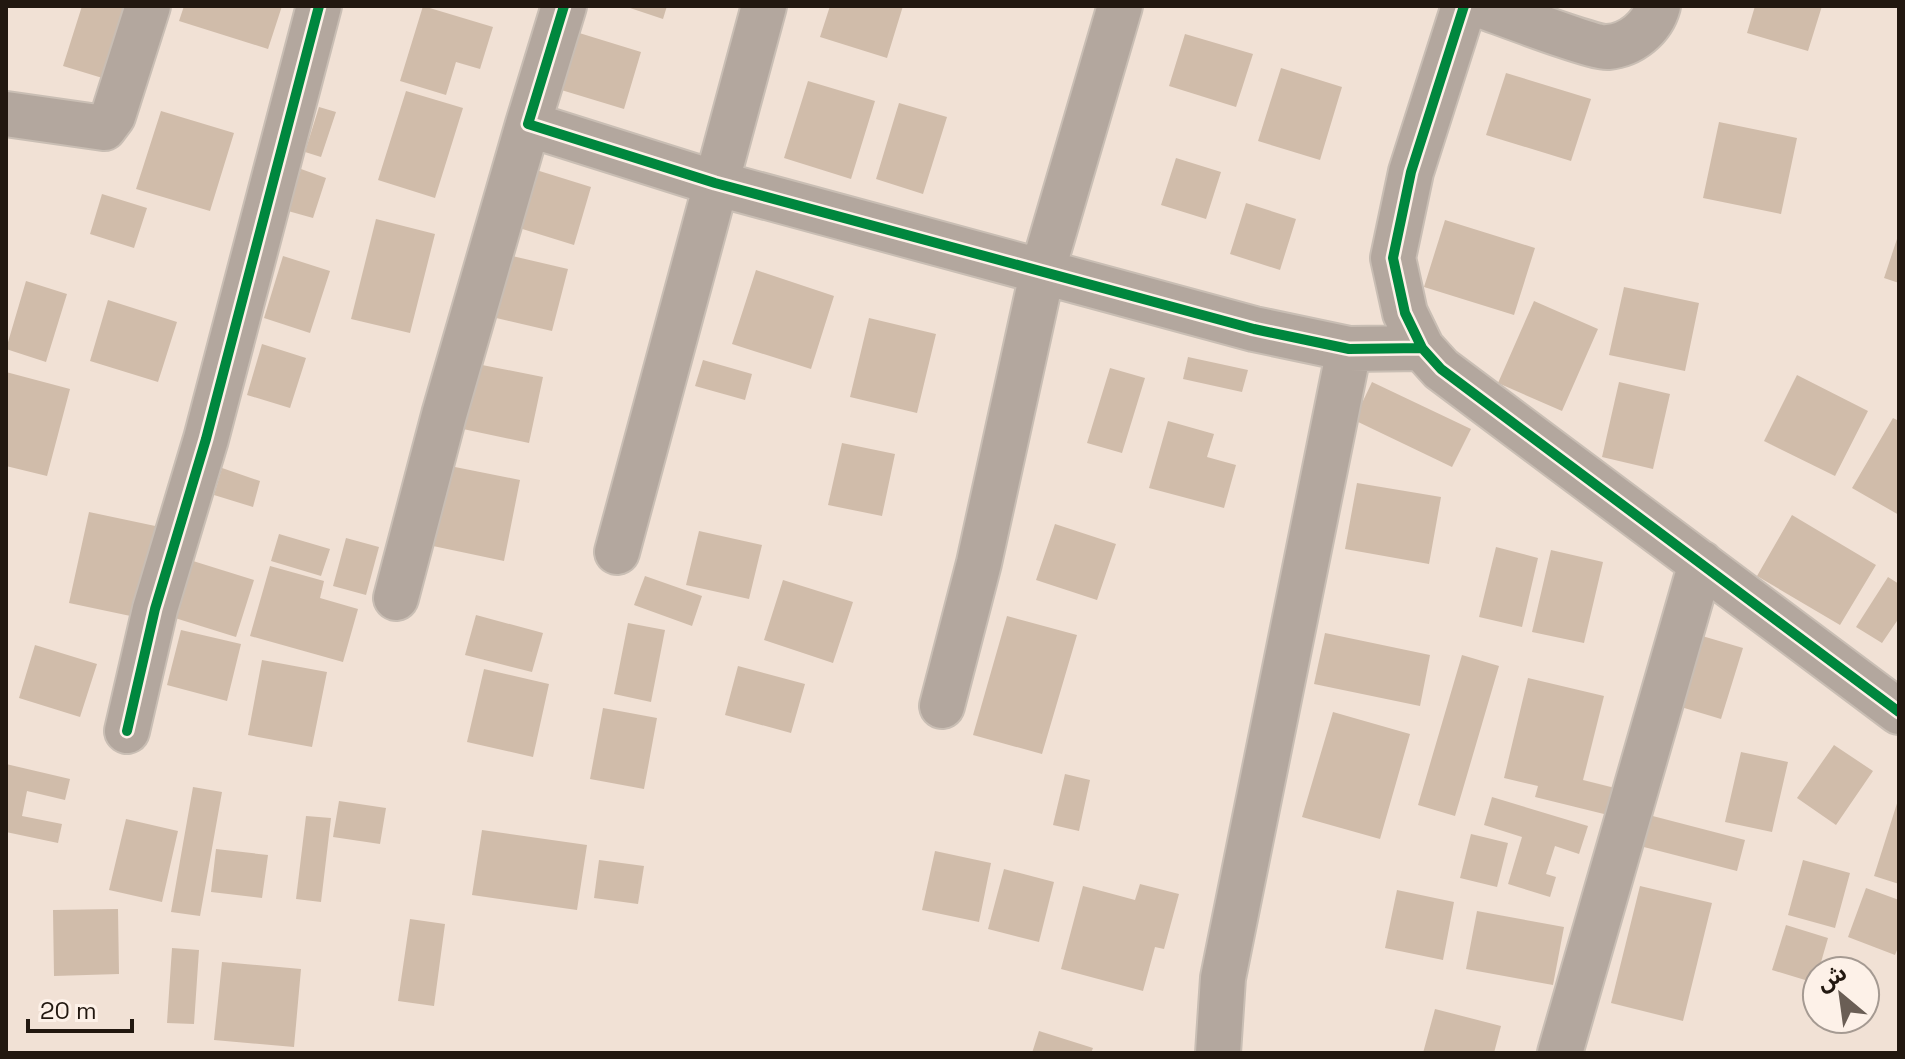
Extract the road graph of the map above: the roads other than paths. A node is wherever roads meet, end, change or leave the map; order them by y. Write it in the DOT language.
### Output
graph roads {
  1 [pos="148,6"];
  2 [pos="319,6"];
  3 [pos="564,6"];
  4 [pos="764,6"];
  5 [pos="1120,6"];
  6 [pos="1464,6"];
  7 [pos="1482,6"];
  8 [pos="1658,6"];
  9 [pos="6,114"];
  10 [pos="528,124"];
  11 [pos="715,183"];
  12 [pos="1043,269"];
  13 [pos="1422,348"];
  14 [pos="1349,349"];
  15 [pos="617,552"];
  16 [pos="1701,563"];
  17 [pos="396,598"];
  18 [pos="942,706"];
  19 [pos="1899,712"];
  20 [pos="127,731"];
  21 [pos="1218,1053"];
  22 [pos="1560,1053"];
  1 -- 9 [label="street"];
  2 -- 20 [label="street"];
  3 -- 10 [label="street"];
  4 -- 11 [label="street"];
  5 -- 12 [label="street"];
  6 -- 13 [label="street"];
  7 -- 8 [label="street"];
  10 -- 11 [label="street"];
  10 -- 17 [label="street"];
  11 -- 12 [label="street"];
  11 -- 15 [label="street"];
  12 -- 14 [label="street"];
  12 -- 18 [label="street"];
  13 -- 14 [label="street"];
  13 -- 16 [label="street"];
  14 -- 21 [label="street"];
  16 -- 19 [label="street"];
  16 -- 22 [label="street"];
}
